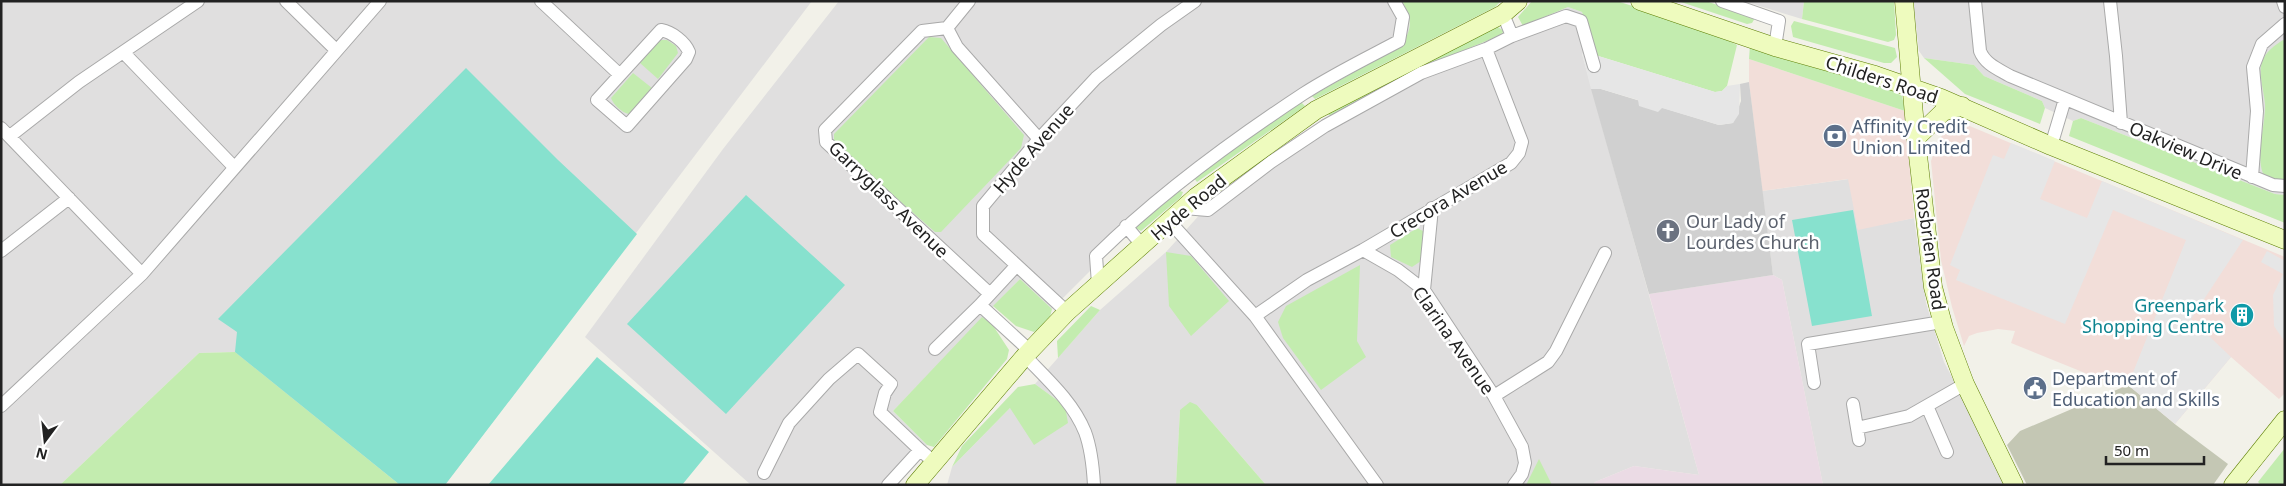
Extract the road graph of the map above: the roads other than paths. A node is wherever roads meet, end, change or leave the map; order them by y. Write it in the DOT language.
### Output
graph roads {
  1 [pos="198,1"];
  2 [pos="286,1"];
  3 [pos="380,1"];
  4 [pos="541,1"];
  5 [pos="969,1"];
  6 [pos="1195,1"];
  7 [pos="1394,1"];
  8 [pos="1518,1"];
  9 [pos="1640,1"];
  10 [pos="1722,1"];
  11 [pos="1904,1"];
  12 [pos="1975,1"];
  13 [pos="2110,1"];
  14 [pos="2283,1"];
  15 [pos="2285,7"];
  16 [pos="1504,14"];
  17 [pos="2285,24"];
  18 [pos="947,28"];
  19 [pos="1464,33"];
  20 [pos="1512,36"];
  21 [pos="1775,47"];
  22 [pos="336,50"];
  23 [pos="1480,51"];
  24 [pos="123,52"];
  25 [pos="1594,66"];
  26 [pos="619,74"];
  27 [pos="1912,87"];
  28 [pos="1304,94"];
  29 [pos="2066,99"];
  30 [pos="1962,106"];
  31 [pos="1316,110"];
  32 [pos="2121,123"];
  33 [pos="1326,126"];
  34 [pos="6,132"];
  35 [pos="1916,138"];
  36 [pos="1039,139"];
  37 [pos="2051,146"];
  38 [pos="234,167"];
  39 [pos="2252,177"];
  40 [pos="1181,180"];
  41 [pos="2285,186"];
  42 [pos="69,198"];
  43 [pos="1190,202"];
  44 [pos="1432,208"];
  45 [pos="1170,222"];
  46 [pos="1126,226"];
  47 [pos="2285,240"];
  48 [pos="1142,245"];
  49 [pos="1363,250"];
  50 [pos="1,251"];
  51 [pos="1605,252"];
  52 [pos="1016,266"];
  53 [pos="142,274"];
  54 [pos="1098,284"];
  55 [pos="1424,290"];
  56 [pos="990,294"];
  57 [pos="980,305"];
  58 [pos="1067,312"];
  59 [pos="1255,316"];
  60 [pos="1942,322"];
  61 [pos="935,349"];
  62 [pos="1028,354"];
  63 [pos="1814,383"];
  64 [pos="1964,384"];
  65 [pos="1494,396"];
  66 [pos="1853,404"];
  67 [pos="1,406"];
  68 [pos="1927,406"];
  69 [pos="2285,420"];
  70 [pos="920,450"];
  71 [pos="1946,452"];
  72 [pos="934,462"];
  73 [pos="764,473"];
  74 [pos="888,485"];
  75 [pos="915,485"];
  76 [pos="1094,485"];
  77 [pos="1377,485"];
  78 [pos="1514,485"];
  79 [pos="2014,485"];
  80 [pos="2233,485"];
  1 -- 24 [label="street"];
  2 -- 22 [label="street"];
  3 -- 22 [label="street"];
  4 -- 26 [label="street"];
  5 -- 18 [label="street"];
  6 -- 36 [label="street, Hyde Avenue"];
  7 -- 28 [label="street"];
  8 -- 16 [label="street, Hyde Road"];
  9 -- 21 [label="street, Childers Road"];
  10 -- 21 [label="street"];
  11 -- 27 [label="street, Rosbrien Road"];
  12 -- 29 [label="street, Oakview Drive"];
  13 -- 32 [label="street, Oakview Drive"];
  14 -- 15 [label="street"];
  16 -- 19 [label="street, Hyde Road"];
  16 -- 20 [label="street"];
  17 -- 39 [label="street, Oakview Drive"];
  18 -- 36 [label="street"];
  18 -- 56 [label="street, Garryglass Avenue"];
  19 -- 23 [label="street, Crecora Avenue"];
  19 -- 31 [label="street, Hyde Road"];
  20 -- 23 [label="street"];
  20 -- 25 [label="street"];
  21 -- 27 [label="street, Childers Road"];
  22 -- 38 [label="street"];
  23 -- 33 [label="street"];
  23 -- 44 [label="street, Crecora Avenue"];
  24 -- 34 [label="street"];
  24 -- 38 [label="street"];
  26 -- 26 [label="street"];
  27 -- 30 [label="street, Childers Road"];
  27 -- 35 [label="street, Rosbrien Road"];
  28 -- 31 [label="street"];
  28 -- 40 [label="street"];
  29 -- 32 [label="street, Oakview Drive"];
  29 -- 37 [label="street"];
  30 -- 35 [label="street"];
  30 -- 37 [label="street, Childers Road"];
  31 -- 33 [label="street"];
  31 -- 43 [label="street, Hyde Road"];
  32 -- 39 [label="street, Oakview Drive"];
  33 -- 43 [label="street"];
  34 -- 42 [label="street"];
  35 -- 60 [label="street, Rosbrien Road"];
  36 -- 52 [label="street, Hyde Avenue"];
  37 -- 47 [label="street, Childers Road"];
  38 -- 53 [label="street"];
  39 -- 41 [label="street, Oakview Drive"];
  40 -- 43 [label="street"];
  40 -- 46 [label="street"];
  42 -- 50 [label="street"];
  42 -- 53 [label="street"];
  43 -- 45 [label="street, Hyde Road"];
  44 -- 49 [label="street, Crecora Avenue"];
  44 -- 55 [label="street"];
  45 -- 48 [label="street, Hyde Road"];
  45 -- 59 [label="street"];
  46 -- 48 [label="street"];
  46 -- 54 [label="street"];
  48 -- 54 [label="street, Hyde Road"];
  49 -- 55 [label="street, Clarina Avenue"];
  49 -- 59 [label="street"];
  51 -- 65 [label="street"];
  52 -- 56 [label="street"];
  52 -- 58 [label="street, Hyde Avenue"];
  53 -- 67 [label="street"];
  54 -- 58 [label="street, Hyde Road"];
  55 -- 65 [label="street, Clarina Avenue"];
  56 -- 57 [label="street"];
  57 -- 61 [label="street"];
  57 -- 62 [label="street"];
  58 -- 62 [label="street, Hyde Road"];
  59 -- 77 [label="street"];
  60 -- 63 [label="street"];
  60 -- 64 [label="street, Rosbrien Road"];
  62 -- 72 [label="street, Hyde Road"];
  62 -- 76 [label="street"];
  64 -- 68 [label="street"];
  64 -- 79 [label="street, Rosbrien Road"];
  65 -- 78 [label="street, Clarina Avenue"];
  66 -- 68 [label="street"];
  68 -- 71 [label="street"];
  69 -- 80 [label="street"];
  70 -- 72 [label="street"];
  70 -- 73 [label="street"];
  70 -- 74 [label="street"];
  72 -- 75 [label="street, Hyde Road"];
}
